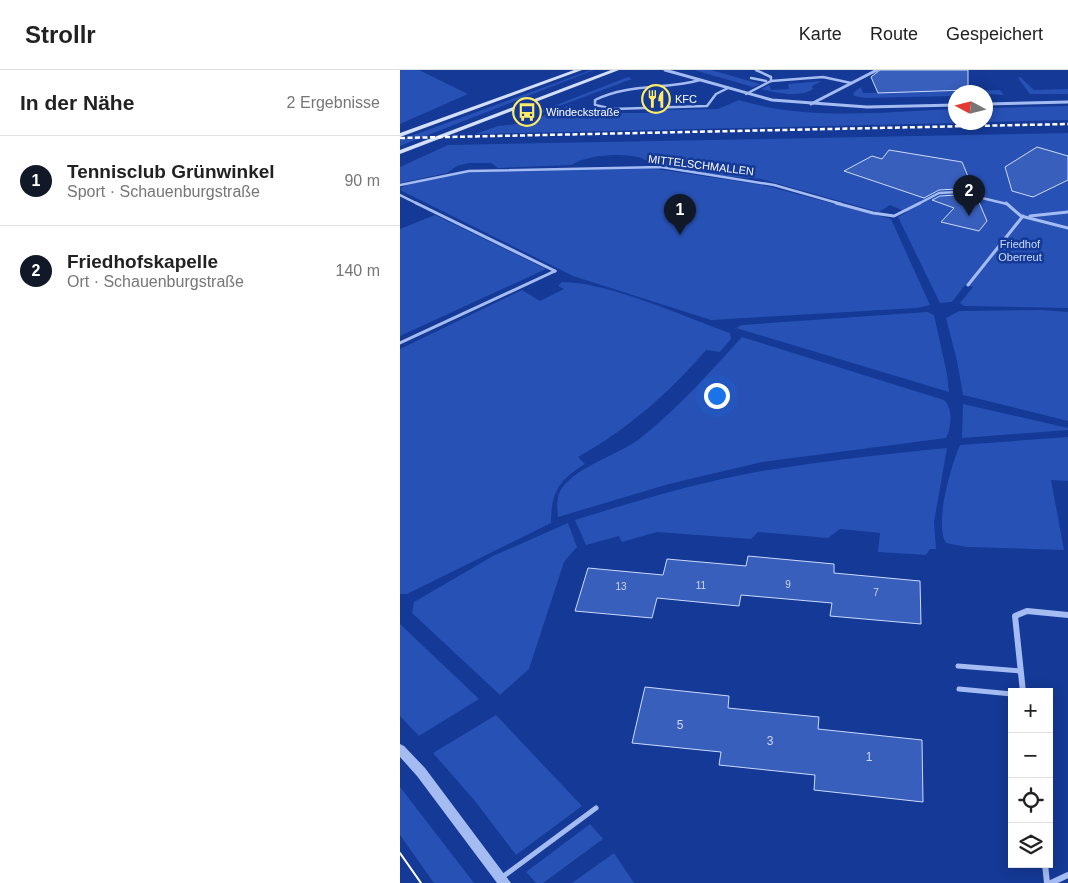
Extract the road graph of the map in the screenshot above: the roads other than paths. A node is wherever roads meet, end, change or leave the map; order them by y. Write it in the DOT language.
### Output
graph roads {
  1 [pos="579,70"];
  2 [pos="616,70"];
  3 [pos="665,70"];
  4 [pos="756,70"];
  5 [pos="877,70"];
  6 [pos="751,78"];
  7 [pos="700,80"];
  8 [pos="771,81"];
  9 [pos="767,82"];
  10 [pos="851,83"];
  11 [pos="728,88"];
  12 [pos="746,94"];
  13 [pos="1068,102"];
  14 [pos="810,104"];
  15 [pos="993,104"];
  16 [pos="948,105"];
  17 [pos="400,136"];
  18 [pos="400,152"];
  19 [pos="400,185"];
  20 [pos="400,196"];
  21 [pos="905,210"];
  22 [pos="1068,212"];
  23 [pos="1021,216"];
  24 [pos="1068,228"];
  25 [pos="968,285"];
  26 [pos="400,344"];
  27 [pos="1068,615"];
  28 [pos="958,666"];
  29 [pos="1021,671"];
  30 [pos="1023,688"];
  31 [pos="959,689"];
  32 [pos="1008,694"];
  33 [pos="400,749"];
  34 [pos="596,808"];
  35 [pos="1045,868"];
  36 [pos="1068,875"];
  37 [pos="503,880"];
  38 [pos="1047,883"];
  39 [pos="1051,883"];
  1 -- 17 [label="main road"];
  2 -- 18 [label="main road"];
  3 -- 7 [label="street"];
  4 -- 8 [label="lane"];
  5 -- 10 [label="street"];
  6 -- 9 [label="lane"];
  7 -- 11 [label="street"];
  7 -- 11 [label="lane"];
  8 -- 9 [label="lane"];
  8 -- 10 [label="lane"];
  9 -- 12 [label="lane"];
  10 -- 14 [label="street"];
  11 -- 12 [label="street"];
  12 -- 14 [label="street"];
  13 -- 15 [label="street"];
  14 -- 16 [label="street"];
  19 -- 21 [label="lane, MITTELSCHMALLEN"];
  20 -- 26 [label="lane"];
  21 -- 23 [label="lane"];
  22 -- 23 [label="lane"];
  23 -- 24 [label="lane"];
  23 -- 25 [label="lane"];
  27 -- 29 [label="street"];
  28 -- 29 [label="lane"];
  29 -- 30 [label="street"];
  31 -- 32 [label="lane"];
  33 -- 37 [label="street"];
  34 -- 37 [label="lane"];
  35 -- 38 [label="street"];
  36 -- 39 [label="street"];
}
